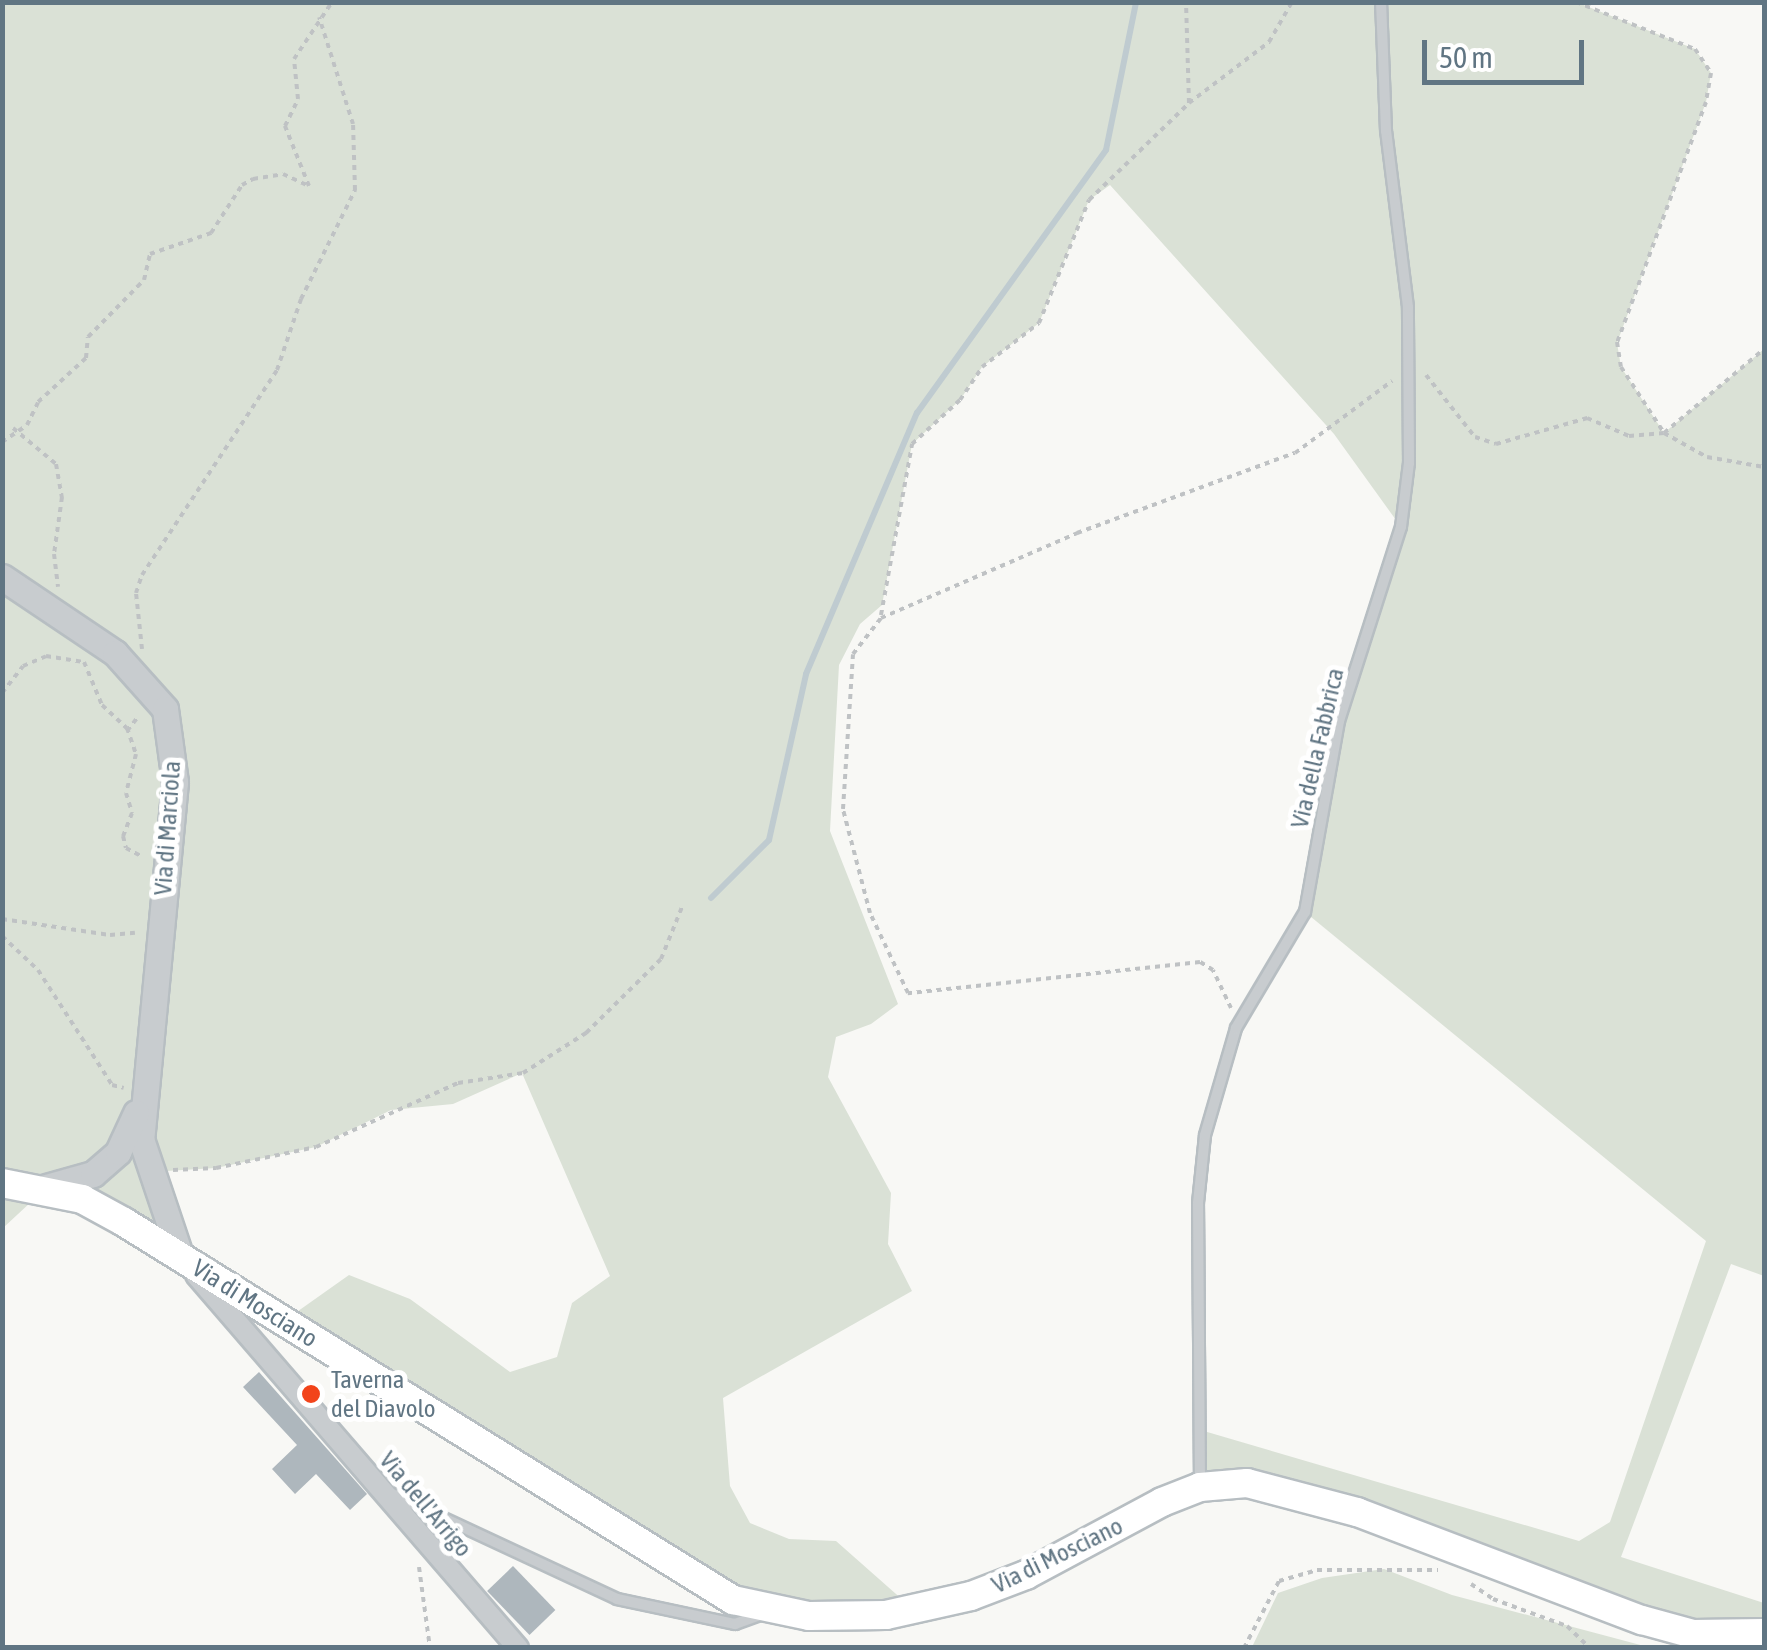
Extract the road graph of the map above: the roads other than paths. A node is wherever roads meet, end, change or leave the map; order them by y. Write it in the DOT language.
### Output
graph roads {
  1 [pos="1381,2"];
  2 [pos="2,577"];
  3 [pos="141,1099"];
  4 [pos="2,1183"];
  5 [pos="46,1188"];
  6 [pos="180,1255"];
  7 [pos="1200,1486"];
  8 [pos="382,1489"];
  9 [pos="773,1609"];
  10 [pos="1764,1633"];
  11 [pos="518,1648"];
  1 -- 7 [label="lane, Via della Fabbrica"];
  2 -- 3 [label="street, Via di Marciola"];
  3 -- 5 [label="street, Via di Marciola"];
  3 -- 6 [label="street, Via di Marciola"];
  4 -- 5 [label="main road, Via di Mosciano"];
  5 -- 6 [label="main road, Via di Mosciano"];
  6 -- 8 [label="street, Via dell'Arrigo"];
  6 -- 9 [label="main road, Via di Mosciano"];
  7 -- 9 [label="main road, Via di Mosciano"];
  7 -- 10 [label="main road, Via di Mosciano"];
  8 -- 9 [label="lane"];
  8 -- 11 [label="street, Via dell'Arrigo"];
}
